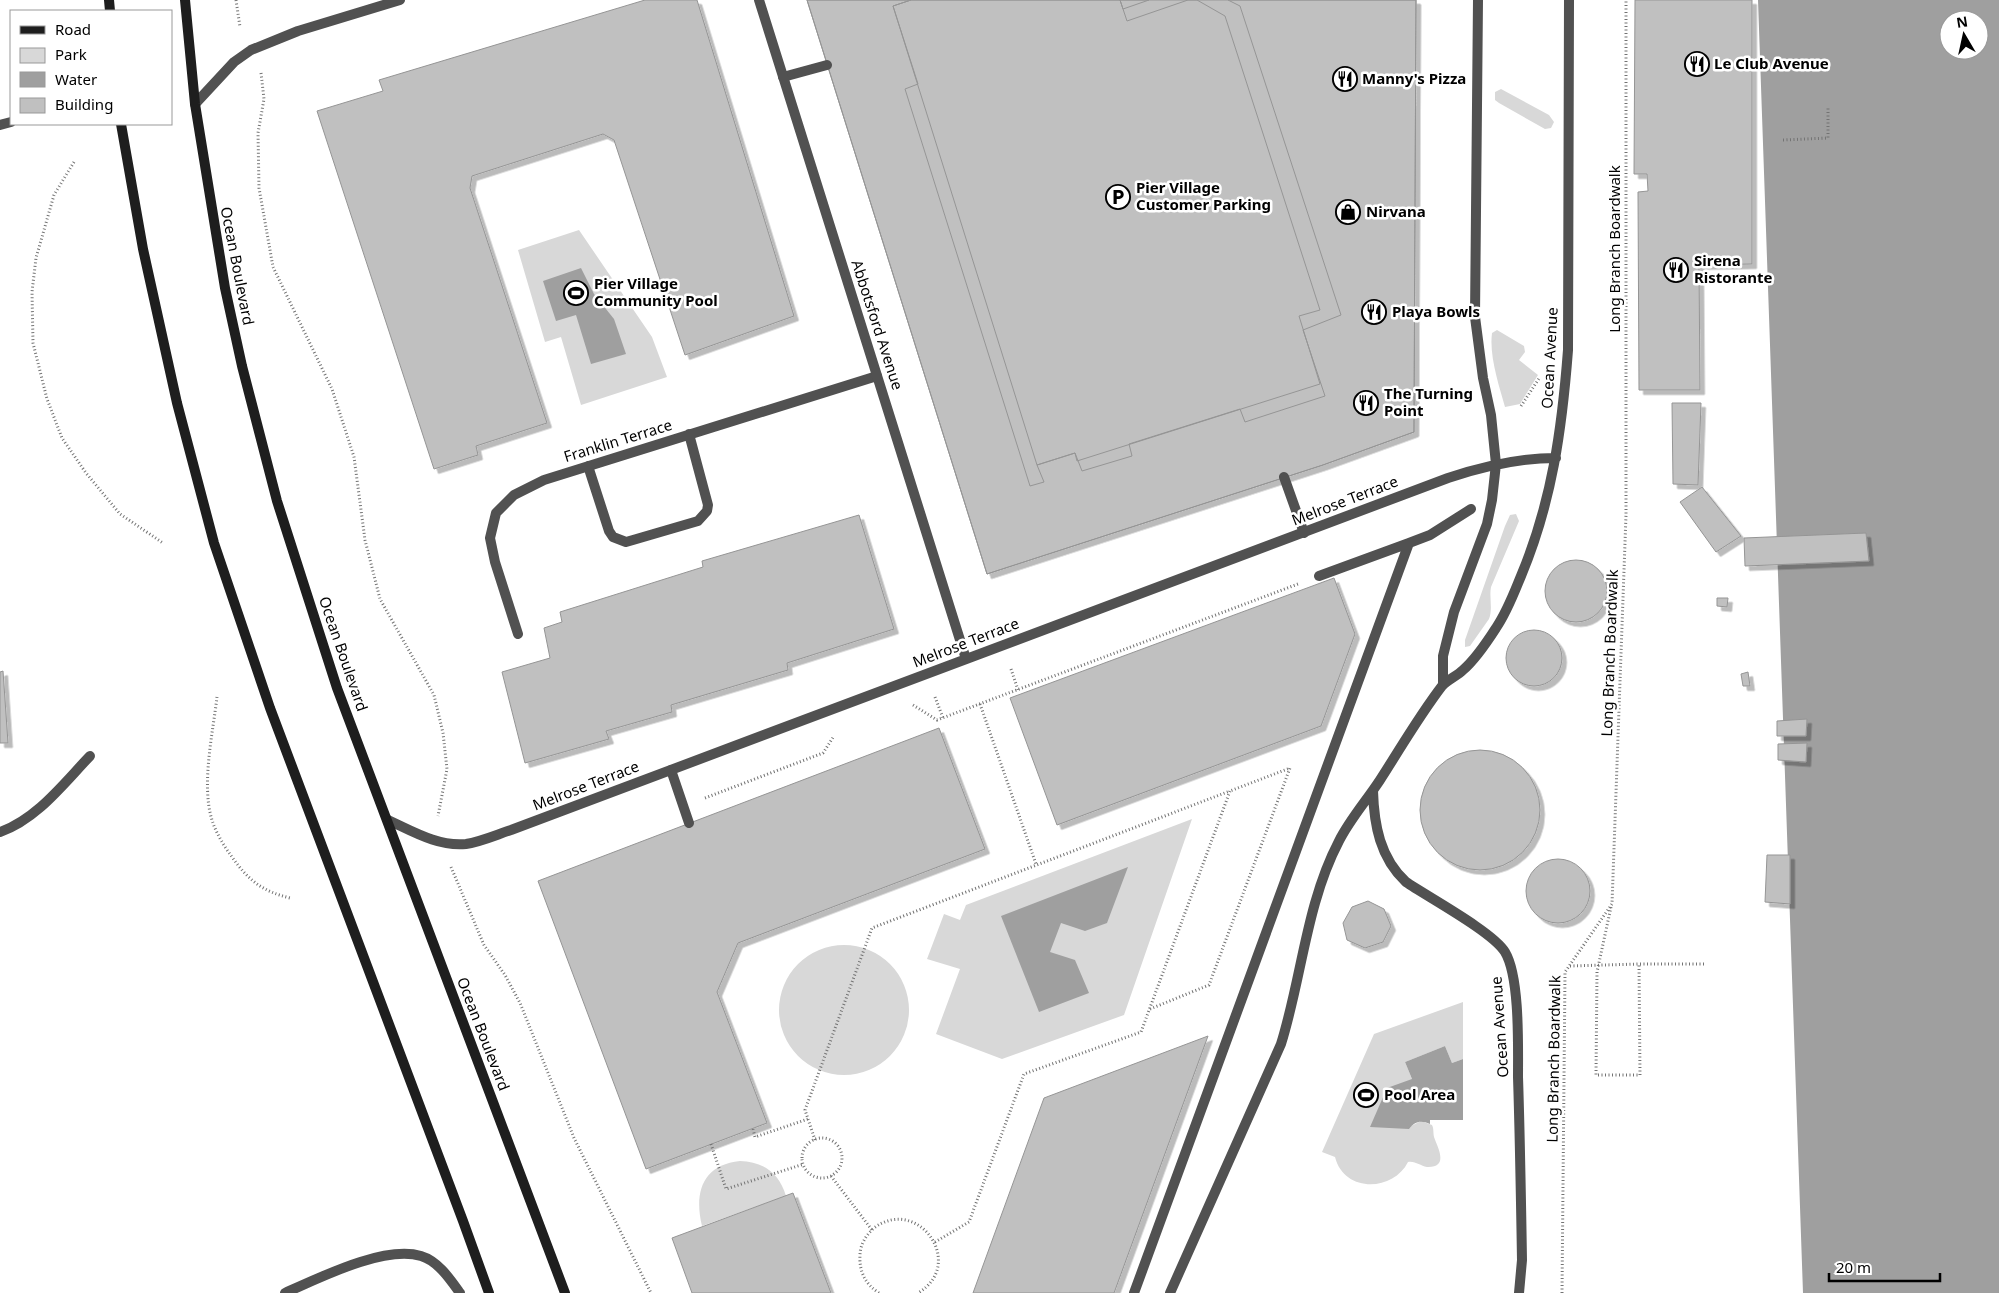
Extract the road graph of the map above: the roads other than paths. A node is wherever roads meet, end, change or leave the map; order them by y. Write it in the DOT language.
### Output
graph roads {
  1 [pos="185,0"];
  2 [pos="400,0"];
  3 [pos="759,0"];
  4 [pos="1478,0"];
  5 [pos="1569,0"];
  6 [pos="827,65"];
  7 [pos="783,77"];
  8 [pos="195,104"];
  9 [pos="121,125"];
  10 [pos="877,376"];
  11 [pos="689,434"];
  12 [pos="1556,458"];
  13 [pos="1496,464"];
  14 [pos="588,466"];
  15 [pos="1284,477"];
  16 [pos="1470,509"];
  17 [pos="1304,533"];
  18 [pos="1409,543"];
  19 [pos="1319,576"];
  20 [pos="518,634"];
  21 [pos="966,659"];
  22 [pos="1443,685"];
  23 [pos="90,756"];
  24 [pos="671,770"];
  25 [pos="1373,791"];
  26 [pos="388,820"];
  27 [pos="689,823"];
  28 [pos="0,832"];
  29 [pos="285,1293"];
  30 [pos="460,1293"];
  31 [pos="489,1293"];
  32 [pos="565,1293"];
  33 [pos="1134,1293"];
  34 [pos="1170,1293"];
  35 [pos="1519,1293"];
  1 -- 8 [label="main road, Ocean Boulevard"];
  2 -- 8 [label="street"];
  3 -- 7 [label="street, Abbotsford Avenue"];
  4 -- 13 [label="street"];
  5 -- 12 [label="street, Ocean Avenue"];
  6 -- 7 [label="street"];
  7 -- 10 [label="street, Abbotsford Avenue"];
  8 -- 26 [label="main road, Ocean Boulevard"];
  9 -- 31 [label="main road"];
  10 -- 11 [label="street, Franklin Terrace"];
  10 -- 21 [label="street, Abbotsford Avenue"];
  11 -- 14 [label="street, Franklin Terrace"];
  11 -- 14 [label="street"];
  12 -- 13 [label="street, Melrose Terrace"];
  12 -- 22 [label="street, Ocean Avenue"];
  13 -- 17 [label="street, Melrose Terrace"];
  13 -- 22 [label="street"];
  14 -- 20 [label="street, Franklin Terrace"];
  15 -- 17 [label="street"];
  16 -- 18 [label="street"];
  17 -- 21 [label="street, Melrose Terrace"];
  18 -- 19 [label="street"];
  18 -- 33 [label="street"];
  21 -- 24 [label="street, Melrose Terrace"];
  22 -- 25 [label="street, Ocean Avenue"];
  23 -- 28 [label="street"];
  24 -- 26 [label="street, Melrose Terrace"];
  24 -- 27 [label="street"];
  25 -- 34 [label="street, Ocean Avenue"];
  25 -- 35 [label="street, Ocean Avenue"];
  26 -- 32 [label="main road, Ocean Boulevard"];
  29 -- 30 [label="street"];
}
